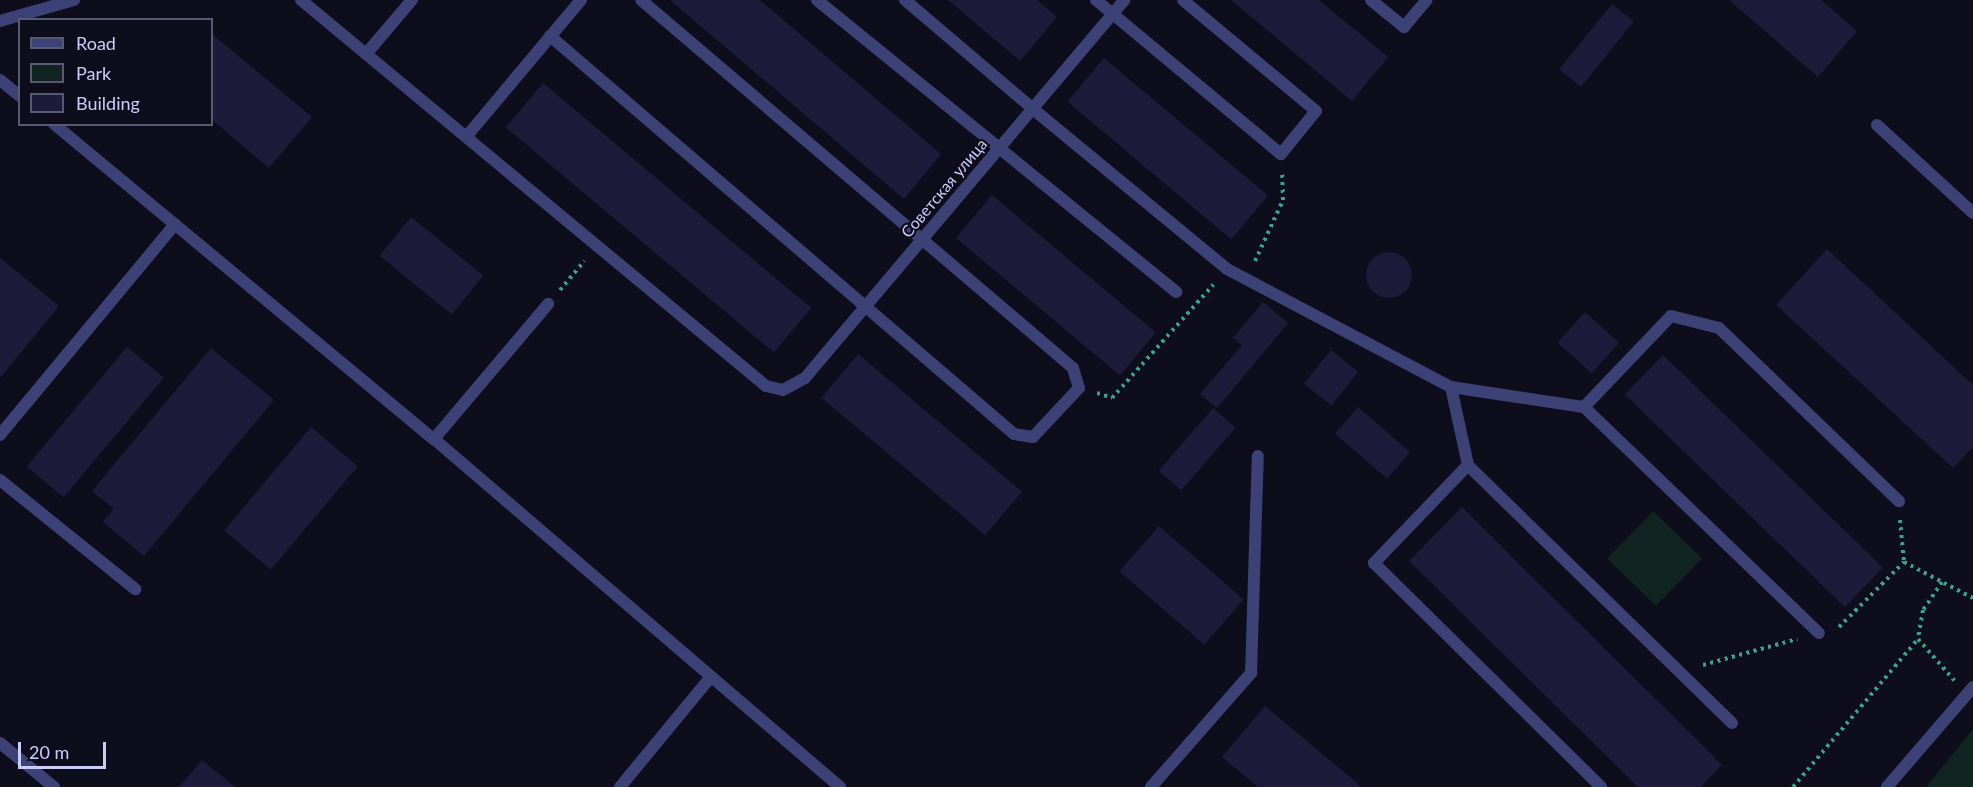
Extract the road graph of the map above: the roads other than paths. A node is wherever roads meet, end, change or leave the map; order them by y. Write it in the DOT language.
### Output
graph roads {
  1 [pos="75,0"];
  2 [pos="301,0"];
  3 [pos="412,0"];
  4 [pos="581,0"];
  5 [pos="641,0"];
  6 [pos="817,0"];
  7 [pos="905,0"];
  8 [pos="1096,0"];
  9 [pos="1125,0"];
  10 [pos="1183,0"];
  11 [pos="1371,0"];
  12 [pos="1427,0"];
  13 [pos="1113,14"];
  14 [pos="0,21"];
  15 [pos="550,36"];
  16 [pos="366,54"];
  17 [pos="0,80"];
  18 [pos="18,94"];
  19 [pos="1033,109"];
  20 [pos="1877,125"];
  21 [pos="56,126"];
  22 [pos="466,137"];
  23 [pos="999,149"];
  24 [pos="1973,213"];
  25 [pos="175,224"];
  26 [pos="923,238"];
  27 [pos="1176,292"];
  28 [pos="548,304"];
  29 [pos="865,308"];
  30 [pos="1451,387"];
  31 [pos="1584,406"];
  32 [pos="0,435"];
  33 [pos="434,439"];
  34 [pos="1258,456"];
  35 [pos="1468,465"];
  36 [pos="0,480"];
  37 [pos="1899,501"];
  38 [pos="135,589"];
  39 [pos="1819,633"];
  40 [pos="710,678"];
  41 [pos="1970,690"];
  42 [pos="1732,723"];
  43 [pos="0,743"];
  44 [pos="54,787"];
  45 [pos="620,787"];
  46 [pos="840,787"];
  47 [pos="1151,787"];
  48 [pos="1601,787"];
  49 [pos="1887,787"];
  1 -- 14 [label="street"];
  2 -- 16 [label="street"];
  3 -- 16 [label="street"];
  4 -- 15 [label="street"];
  5 -- 26 [label="street"];
  6 -- 23 [label="street"];
  7 -- 19 [label="street"];
  8 -- 13 [label="street"];
  9 -- 13 [label="street, Советская улица"];
  10 -- 13 [label="street"];
  11 -- 12 [label="street"];
  13 -- 19 [label="street, Советская улица"];
  15 -- 22 [label="street"];
  15 -- 29 [label="street"];
  16 -- 22 [label="street"];
  17 -- 18 [label="street"];
  19 -- 23 [label="street, Советская улица"];
  19 -- 30 [label="street"];
  20 -- 24 [label="street"];
  21 -- 25 [label="street"];
  22 -- 29 [label="street, Советская улица"];
  23 -- 26 [label="street, Советская улица"];
  23 -- 27 [label="street"];
  25 -- 32 [label="street"];
  25 -- 33 [label="street"];
  26 -- 29 [label="street, Советская улица"];
  26 -- 29 [label="street"];
  28 -- 33 [label="street"];
  30 -- 31 [label="street"];
  30 -- 35 [label="street"];
  31 -- 37 [label="street"];
  31 -- 39 [label="street"];
  33 -- 40 [label="street"];
  34 -- 47 [label="street"];
  35 -- 42 [label="street"];
  35 -- 48 [label="street"];
  36 -- 38 [label="street"];
  40 -- 45 [label="street"];
  40 -- 46 [label="street"];
  41 -- 49 [label="street"];
  43 -- 44 [label="street"];
}
